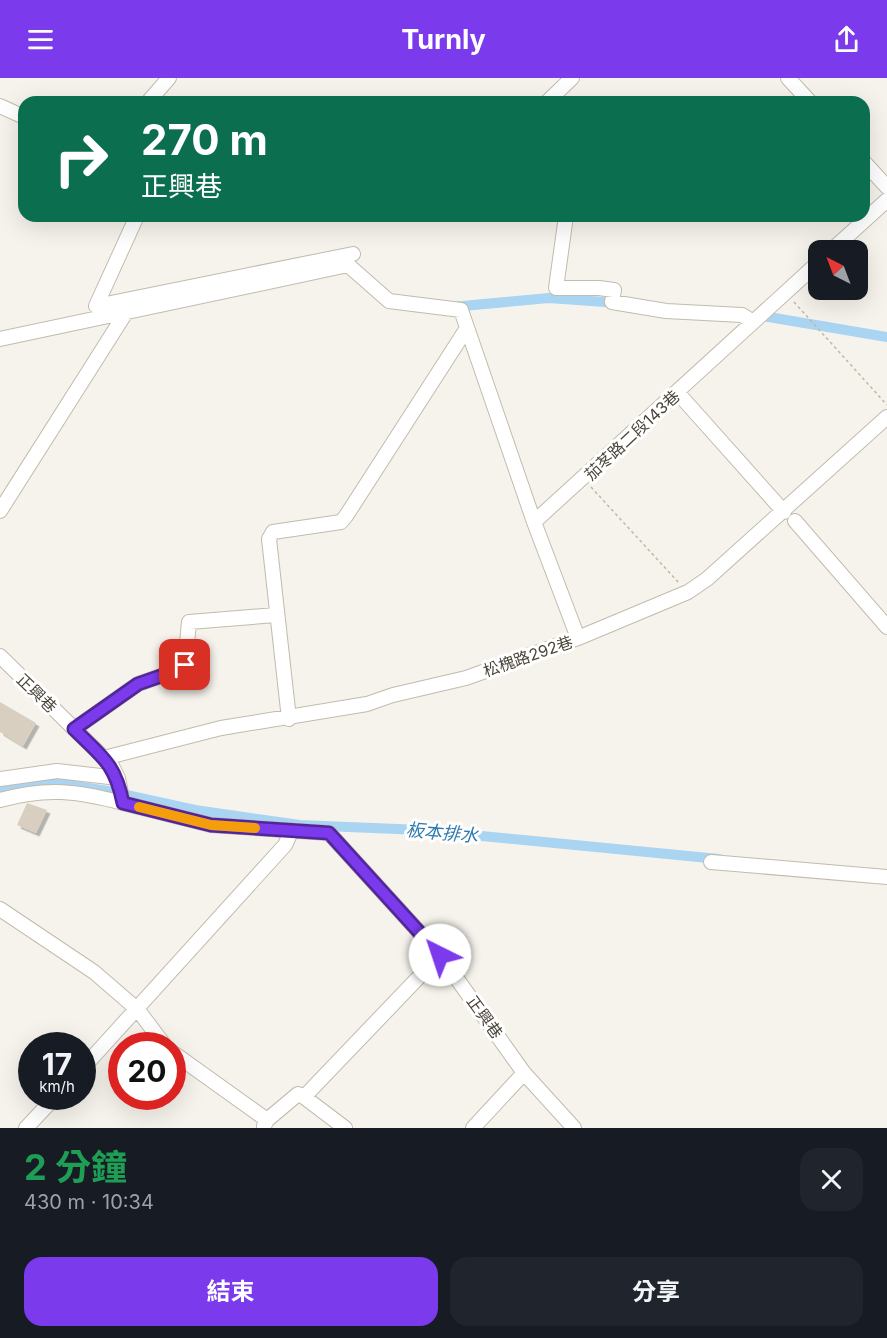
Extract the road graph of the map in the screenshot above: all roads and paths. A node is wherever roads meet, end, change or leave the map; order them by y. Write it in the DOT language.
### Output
graph roads {
  1 [pos="170,78"];
  2 [pos="572,78"];
  3 [pos="788,78"];
  4 [pos="154,96"];
  5 [pos="553,96"];
  6 [pos="804,96"];
  7 [pos="0,106"];
  8 [pos="18,114"];
  9 [pos="870,169"];
  10 [pos="887,187"];
  11 [pos="887,200"];
  12 [pos="870,215"];
  13 [pos="134,222"];
  14 [pos="565,222"];
  15 [pos="863,222"];
  16 [pos="843,240"];
  17 [pos="353,254"];
  18 [pos="808,272"];
  19 [pos="786,293"];
  20 [pos="123,300"];
  21 [pos="125,314"];
  22 [pos="753,322"];
  23 [pos="467,328"];
  24 [pos="0,339"];
  25 [pos="677,392"];
  26 [pos="887,405"];
  27 [pos="887,417"];
  28 [pos="584,480"];
  29 [pos="0,511"];
  30 [pos="784,512"];
  31 [pos="795,521"];
  32 [pos="534,522"];
  33 [pos="688,592"];
  34 [pos="276,615"];
  35 [pos="887,627"];
  36 [pos="578,638"];
  37 [pos="0,657"];
  38 [pos="289,719"];
  39 [pos="74,729"];
  40 [pos="104,758"];
  41 [pos="0,779"];
  42 [pos="118,781"];
  43 [pos="0,800"];
  44 [pos="123,801"];
  45 [pos="292,830"];
  46 [pos="711,862"];
  47 [pos="887,877"];
  48 [pos="0,909"];
  49 [pos="440,955"];
  50 [pos="138,1010"];
  51 [pos="154,1032"];
  52 [pos="96,1054"];
  53 [pos="186,1063"];
  54 [pos="524,1073"];
  55 [pos="304,1097"];
  56 [pos="43,1110"];
  57 [pos="265,1124"];
  58 [pos="340,1126"];
  59 [pos="26,1128"];
  60 [pos="473,1128"];
  61 [pos="574,1128"];
  1 -- 4 [label="lane"];
  2 -- 5 [label="lane"];
  3 -- 6 [label="lane"];
  7 -- 8 [label="lane"];
  9 -- 10 [label="lane"];
  11 -- 12 [label="lane"];
  13 -- 20 [label="lane"];
  14 -- 22 [label="lane"];
  15 -- 16 [label="lane"];
  17 -- 20 [label="lane"];
  18 -- 19 [label="lane, 茄苳路二段143巷"];
  19 -- 22 [label="lane, 茄苳路二段143巷"];
  19 -- 26 [label="path"];
  20 -- 21 [label="lane"];
  21 -- 23 [label="lane"];
  21 -- 24 [label="lane"];
  21 -- 29 [label="lane"];
  22 -- 25 [label="lane, 茄苳路二段143巷"];
  23 -- 32 [label="lane"];
  23 -- 34 [label="lane"];
  25 -- 28 [label="lane, 茄苳路二段143巷"];
  25 -- 30 [label="lane"];
  27 -- 30 [label="lane, 松槐路292巷"];
  28 -- 32 [label="lane, 茄苳路二段143巷"];
  28 -- 33 [label="path"];
  30 -- 33 [label="lane, 松槐路292巷"];
  31 -- 35 [label="lane"];
  32 -- 36 [label="lane"];
  33 -- 36 [label="lane, 松槐路292巷"];
  34 -- 38 [label="lane"];
  34 -- 39 [label="lane"];
  36 -- 38 [label="lane, 松槐路292巷"];
  37 -- 39 [label="lane, 正興巷"];
  38 -- 40 [label="lane, 松槐路292巷"];
  39 -- 40 [label="lane, 正興巷"];
  40 -- 42 [label="lane, 正興巷"];
  41 -- 42 [label="lane"];
  42 -- 44 [label="lane, 正興巷"];
  43 -- 44 [label="lane"];
  44 -- 45 [label="lane, 正興巷"];
  45 -- 49 [label="lane, 正興巷"];
  45 -- 50 [label="lane"];
  46 -- 47 [label="lane"];
  48 -- 50 [label="lane"];
  49 -- 54 [label="lane, 正興巷"];
  49 -- 55 [label="lane"];
  50 -- 51 [label="lane"];
  50 -- 52 [label="lane"];
  53 -- 57 [label="lane"];
  54 -- 60 [label="lane"];
  54 -- 61 [label="lane, 正興巷"];
  55 -- 57 [label="lane"];
  55 -- 58 [label="lane"];
  56 -- 59 [label="lane"];
}
